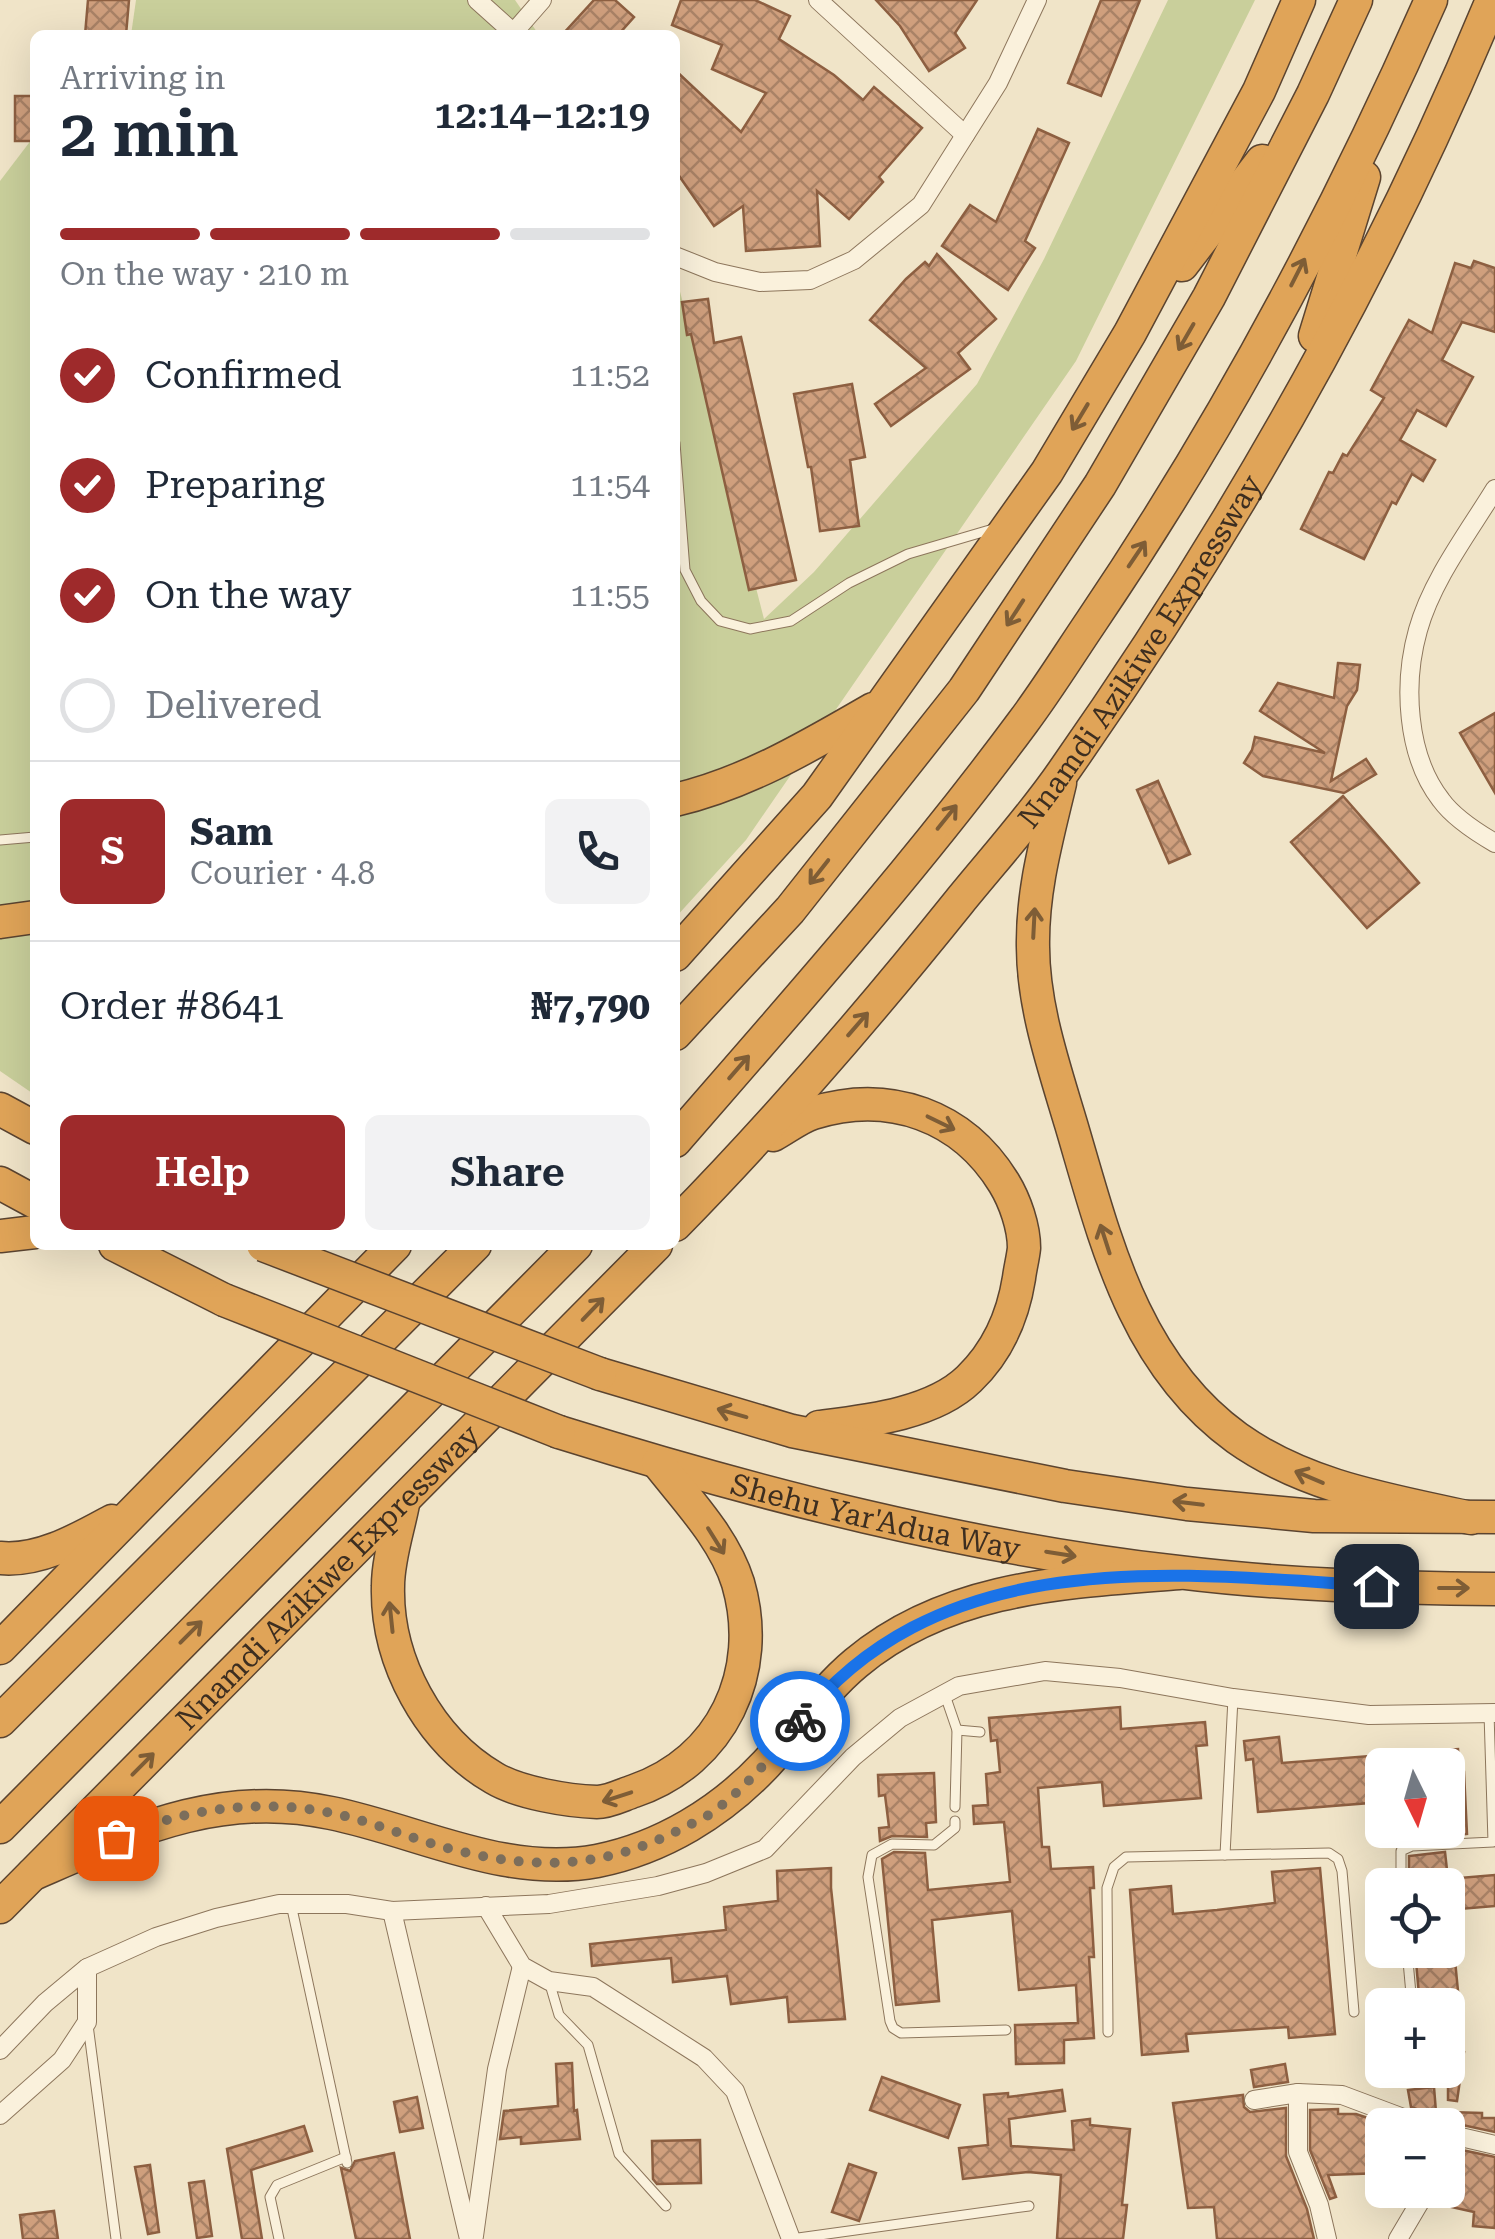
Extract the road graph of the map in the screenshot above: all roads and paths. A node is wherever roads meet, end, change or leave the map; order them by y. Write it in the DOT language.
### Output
graph roads {
  1 [pos="477,0"];
  2 [pos="542,0"];
  3 [pos="818,0"];
  4 [pos="1037,0"];
  5 [pos="1299,0"];
  6 [pos="1356,0"];
  7 [pos="1431,0"];
  8 [pos="1492,0"];
  9 [pos="511,30"];
  10 [pos="518,30"];
  11 [pos="1313,94"];
  12 [pos="1389,95"];
  13 [pos="966,135"];
  14 [pos="680,258"];
  15 [pos="1130,333"];
  16 [pos="1292,412"];
  17 [pos="1495,489"];
  18 [pos="680,506"];
  19 [pos="1006,526"];
  20 [pos="885,702"];
  21 [pos="1062,774"];
  22 [pos="680,799"];
  23 [pos="30,838"];
  24 [pos="0,840"];
  25 [pos="1495,843"];
  26 [pos="30,917"];
  27 [pos="0,922"];
  28 [pos="680,949"];
  29 [pos="680,1029"];
  30 [pos="0,1108"];
  31 [pos="30,1125"];
  32 [pos="680,1134"];
  33 [pos="752,1147"];
  34 [pos="0,1183"];
  35 [pos="30,1199"];
  36 [pos="680,1220"];
  37 [pos="30,1233"];
  38 [pos="0,1236"];
  39 [pos="125,1250"];
  40 [pos="276,1250"];
  41 [pos="390,1250"];
  42 [pos="469,1250"];
  43 [pos="571,1250"];
  44 [pos="651,1250"];
  45 [pos="792,1431"];
  46 [pos="658,1463"];
  47 [pos="403,1504"];
  48 [pos="142,1505"];
  49 [pos="1483,1518"];
  50 [pos="0,1558"];
  51 [pos="1179,1573"];
  52 [pos="1495,1589"];
  53 [pos="0,1648"];
  54 [pos="944,1692"];
  55 [pos="1233,1698"];
  56 [pos="1492,1713"];
  57 [pos="0,1721"];
  58 [pos="957,1730"];
  59 [pos="980,1732"];
  60 [pos="955,1806"];
  61 [pos="955,1821"];
  62 [pos="0,1826"];
  63 [pos="1494,1842"];
  64 [pos="1225,1855"];
  65 [pos="1401,1868"];
  66 [pos="33,1874"];
  67 [pos="291,1904"];
  68 [pos="486,1906"];
  69 [pos="0,1907"];
  70 [pos="392,1910"];
  71 [pos="522,1966"];
  72 [pos="87,1968"];
  73 [pos="549,1981"];
  74 [pos="1354,2012"];
  75 [pos="88,2022"];
  76 [pos="1006,2030"];
  77 [pos="1108,2032"];
  78 [pos="0,2050"];
  79 [pos="1298,2093"];
  80 [pos="1254,2100"];
  81 [pos="1377,2108"];
  82 [pos="0,2116"];
  83 [pos="1465,2138"];
  84 [pos="1495,2144"];
  85 [pos="666,2206"];
  86 [pos="1030,2206"];
  87 [pos="1416,2208"];
  88 [pos="116,2239"];
  89 [pos="278,2239"];
  90 [pos="471,2239"];
  91 [pos="792,2239"];
  92 [pos="1327,2239"];
  93 [pos="1398,2239"];
  1 -- 9 [label="street"];
  2 -- 10 [label="street"];
  3 -- 13 [label="street"];
  4 -- 13 [label="street"];
  5 -- 15 [label="highway"];
  6 -- 11 [label="highway"];
  7 -- 12 [label="highway, Nnamdi Azikiwe Expressway"];
  8 -- 16 [label="highway, Nnamdi Azikiwe Expressway"];
  11 -- 15 [label="highway"];
  11 -- 29 [label="highway, one-way"];
  12 -- 16 [label="highway"];
  32 -- 12 [label="highway, Nnamdi Azikiwe Expressway, one-way"];
  13 -- 14 [label="street"];
  15 -- 19 [label="highway, one-way"];
  16 -- 21 [label="highway, Nnamdi Azikiwe Expressway"];
  17 -- 25 [label="street"];
  18 -- 19 [label="lane"];
  19 -- 20 [label="highway"];
  20 -- 22 [label="highway"];
  20 -- 28 [label="highway"];
  33 -- 21 [label="highway, Nnamdi Azikiwe Expressway, one-way"];
  49 -- 21 [label="highway, one-way"];
  23 -- 24 [label="lane"];
  26 -- 27 [label="highway"];
  30 -- 31 [label="highway"];
  33 -- 36 [label="highway, Nnamdi Azikiwe Expressway"];
  33 -- 45 [label="highway, one-way"];
  34 -- 35 [label="highway"];
  37 -- 38 [label="highway"];
  39 -- 46 [label="highway, Shehu Yar'Adua Way, bridge"];
  45 -- 40 [label="highway, Shehu Yar'Adua Way, one-way, bridge"];
  41 -- 48 [label="highway"];
  42 -- 57 [label="highway"];
  62 -- 43 [label="highway, Nnamdi Azikiwe Expressway, one-way"];
  47 -- 44 [label="highway, Nnamdi Azikiwe Expressway, one-way"];
  49 -- 45 [label="highway, Shehu Yar'Adua Way, one-way"];
  46 -- 47 [label="highway, one-way"];
  46 -- 51 [label="highway, Shehu Yar'Adua Way, one-way"];
  66 -- 47 [label="highway, Nnamdi Azikiwe Expressway, one-way"];
  48 -- 50 [label="highway"];
  48 -- 53 [label="highway"];
  51 -- 52 [label="highway, Shehu Yar'Adua Way, one-way"];
  51 -- 66 [label="highway"];
  54 -- 55 [label="street"];
  54 -- 58 [label="lane"];
  54 -- 68 [label="street"];
  55 -- 56 [label="street"];
  55 -- 64 [label="lane"];
  56 -- 63 [label="lane"];
  58 -- 59 [label="lane"];
  58 -- 60 [label="lane"];
  61 -- 76 [label="lane"];
  63 -- 65 [label="lane"];
  64 -- 74 [label="lane"];
  64 -- 77 [label="lane"];
  66 -- 69 [label="highway, Nnamdi Azikiwe Expressway"];
  67 -- 70 [label="street"];
  67 -- 72 [label="street"];
  67 -- 89 [label="lane"];
  68 -- 70 [label="street"];
  68 -- 71 [label="street"];
  70 -- 90 [label="street"];
  71 -- 73 [label="street"];
  71 -- 90 [label="street"];
  72 -- 75 [label="street"];
  72 -- 78 [label="street"];
  73 -- 85 [label="lane"];
  73 -- 91 [label="street"];
  75 -- 82 [label="street"];
  75 -- 88 [label="lane"];
  79 -- 80 [label="street"];
  79 -- 81 [label="street"];
  79 -- 92 [label="street"];
  83 -- 84 [label="street"];
  86 -- 91 [label="lane"];
  87 -- 93 [label="street"];
}
